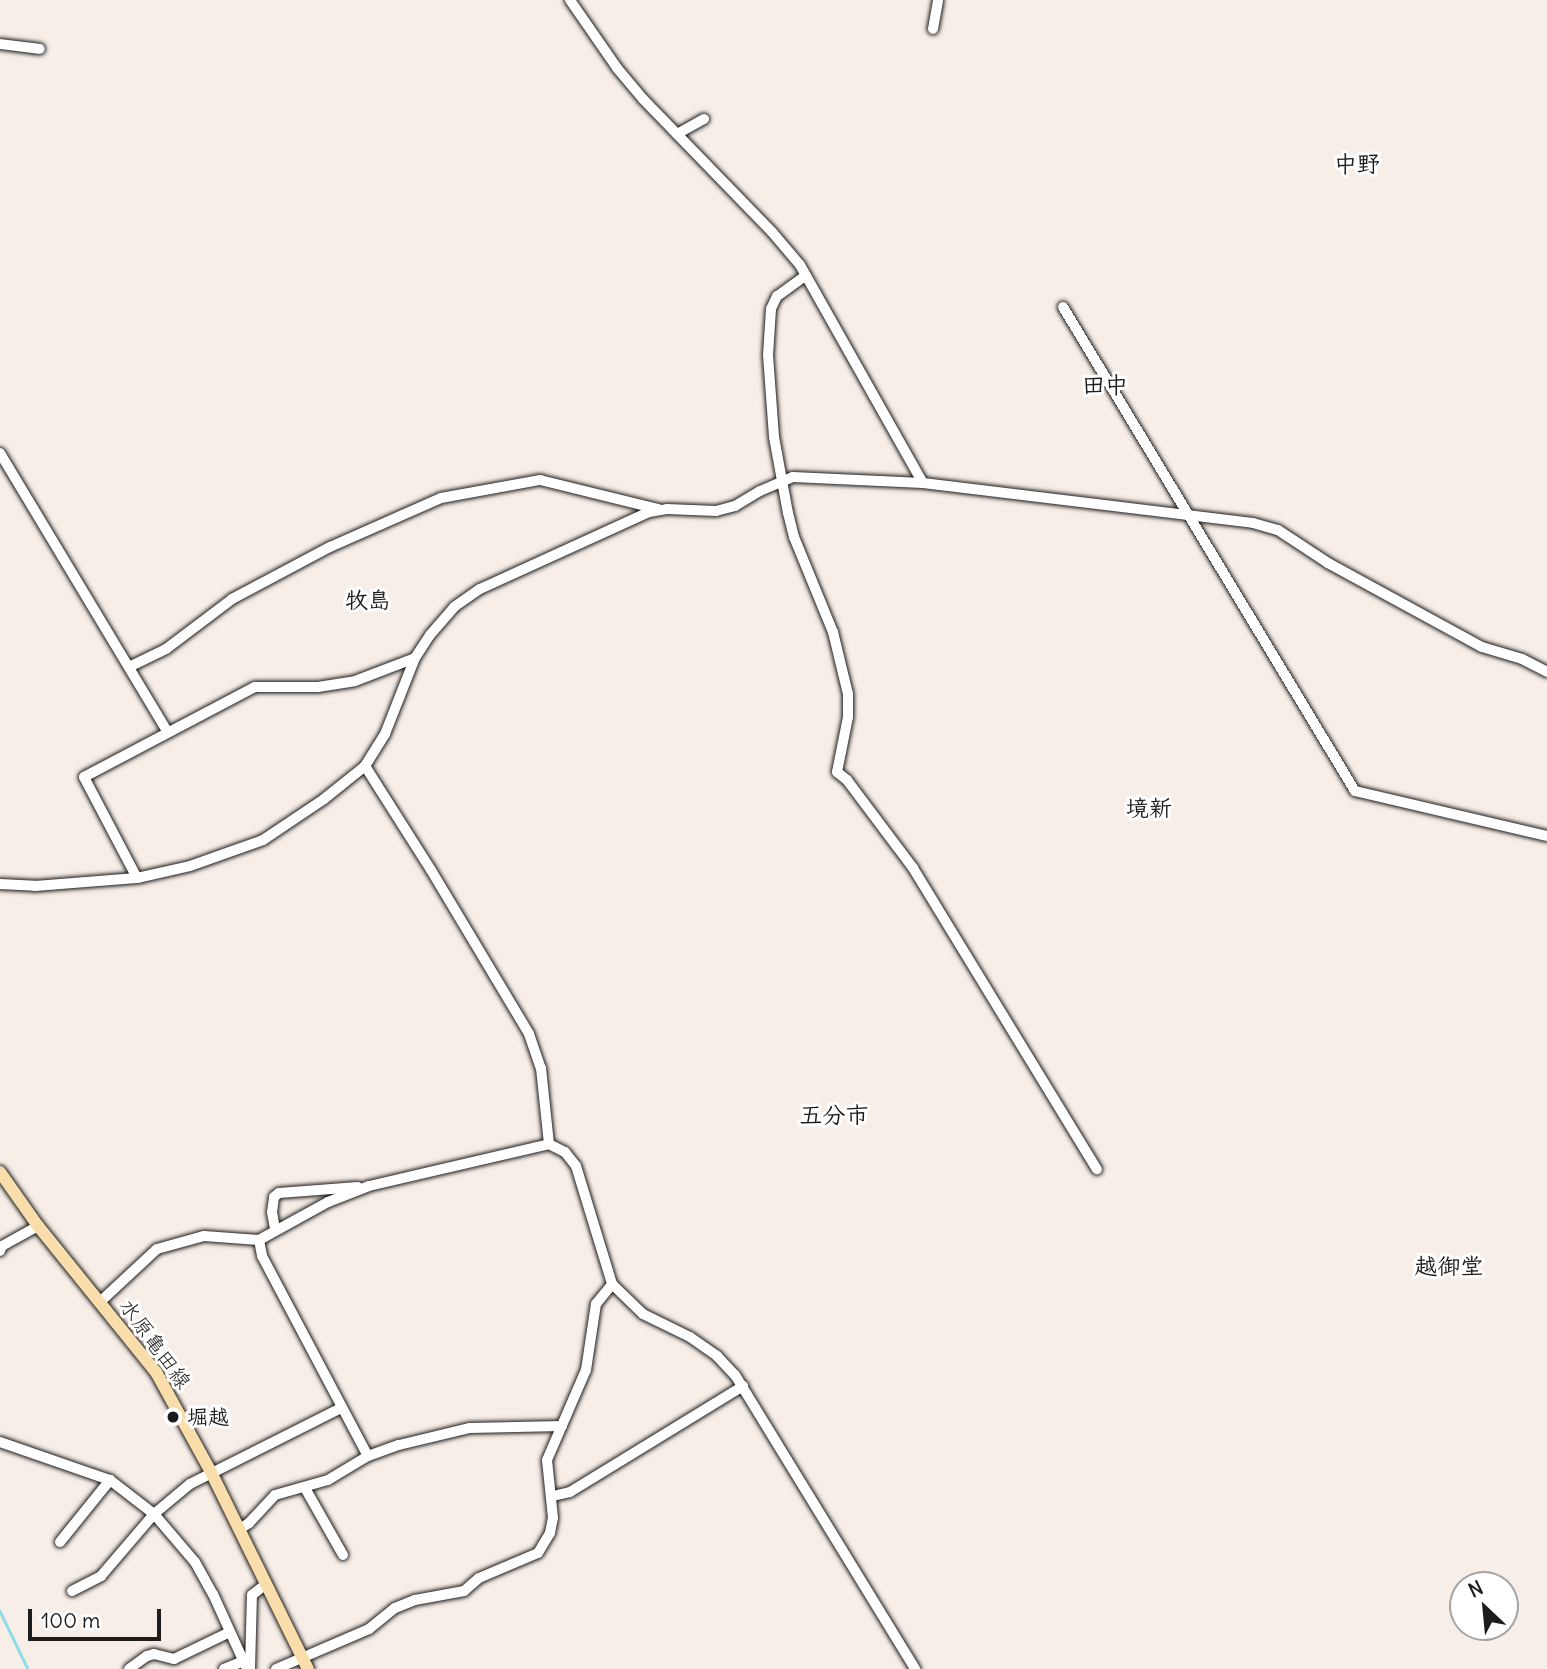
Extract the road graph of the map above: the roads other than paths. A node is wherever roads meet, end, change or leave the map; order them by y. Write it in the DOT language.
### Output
graph roads {
  1 [pos="570,0"];
  2 [pos="938,0"];
  3 [pos="933,29"];
  4 [pos="0,44"];
  5 [pos="40,49"];
  6 [pos="704,119"];
  7 [pos="677,134"];
  8 [pos="805,276"];
  9 [pos="1063,307"];
  10 [pos="0,453"];
  11 [pos="781,481"];
  12 [pos="923,483"];
  13 [pos="662,510"];
  14 [pos="1189,514"];
  15 [pos="415,658"];
  16 [pos="131,666"];
  17 [pos="1547,672"];
  18 [pos="167,731"];
  19 [pos="365,766"];
  20 [pos="1547,836"];
  21 [pos="137,878"];
  22 [pos="0,884"];
  23 [pos="549,1144"];
  24 [pos="1097,1169"];
  25 [pos="0,1172"];
  26 [pos="369,1186"];
  27 [pos="38,1226"];
  28 [pos="275,1229"];
  29 [pos="259,1240"];
  30 [pos="0,1251"];
  31 [pos="612,1284"];
  32 [pos="101,1301"];
  33 [pos="743,1386"];
  34 [pos="341,1408"];
  35 [pos="562,1426"];
  36 [pos="0,1442"];
  37 [pos="368,1456"];
  38 [pos="211,1472"];
  39 [pos="110,1480"];
  40 [pos="305,1488"];
  41 [pos="553,1496"];
  42 [pos="154,1514"];
  43 [pos="240,1529"];
  44 [pos="60,1542"];
  45 [pos="343,1555"];
  46 [pos="266,1584"];
  47 [pos="72,1591"];
  48 [pos="230,1632"];
  49 [pos="305,1664"];
  50 [pos="247,1666"];
  51 [pos="129,1669"];
  52 [pos="225,1669"];
  53 [pos="276,1669"];
  54 [pos="915,1669"];
  1 -- 7 [label="street"];
  2 -- 3 [label="street"];
  4 -- 5 [label="street"];
  6 -- 7 [label="street"];
  7 -- 8 [label="street"];
  8 -- 11 [label="street"];
  8 -- 12 [label="street"];
  9 -- 14 [label="street"];
  10 -- 16 [label="street"];
  11 -- 12 [label="street"];
  11 -- 13 [label="street"];
  11 -- 24 [label="street"];
  12 -- 14 [label="street"];
  13 -- 15 [label="street"];
  13 -- 16 [label="street"];
  14 -- 17 [label="street"];
  14 -- 20 [label="street"];
  15 -- 18 [label="street"];
  15 -- 19 [label="street"];
  16 -- 18 [label="street"];
  18 -- 21 [label="street"];
  19 -- 21 [label="street"];
  19 -- 23 [label="street"];
  21 -- 22 [label="street"];
  23 -- 26 [label="street"];
  23 -- 31 [label="street"];
  25 -- 27 [label="main road, 水原亀田線"];
  26 -- 28 [label="street"];
  26 -- 28 [label="street"];
  27 -- 30 [label="street"];
  27 -- 32 [label="main road, 水原亀田線"];
  28 -- 29 [label="street"];
  29 -- 32 [label="street"];
  29 -- 34 [label="street"];
  31 -- 33 [label="street"];
  31 -- 35 [label="street"];
  32 -- 38 [label="main road, 水原亀田線"];
  33 -- 41 [label="street"];
  33 -- 54 [label="street"];
  34 -- 37 [label="street"];
  34 -- 38 [label="street"];
  35 -- 37 [label="street"];
  35 -- 41 [label="street"];
  36 -- 39 [label="street"];
  37 -- 40 [label="street"];
  38 -- 42 [label="street"];
  38 -- 43 [label="main road, 水原亀田線"];
  39 -- 42 [label="street"];
  39 -- 44 [label="street"];
  40 -- 43 [label="street"];
  40 -- 45 [label="street"];
  41 -- 49 [label="street"];
  42 -- 47 [label="street"];
  42 -- 48 [label="street"];
  43 -- 46 [label="main road, 水原亀田線"];
  46 -- 49 [label="main road, 水原亀田線"];
  46 -- 50 [label="street"];
  48 -- 50 [label="street"];
  48 -- 51 [label="street"];
  49 -- 53 [label="street"];
  50 -- 52 [label="street"];
}
